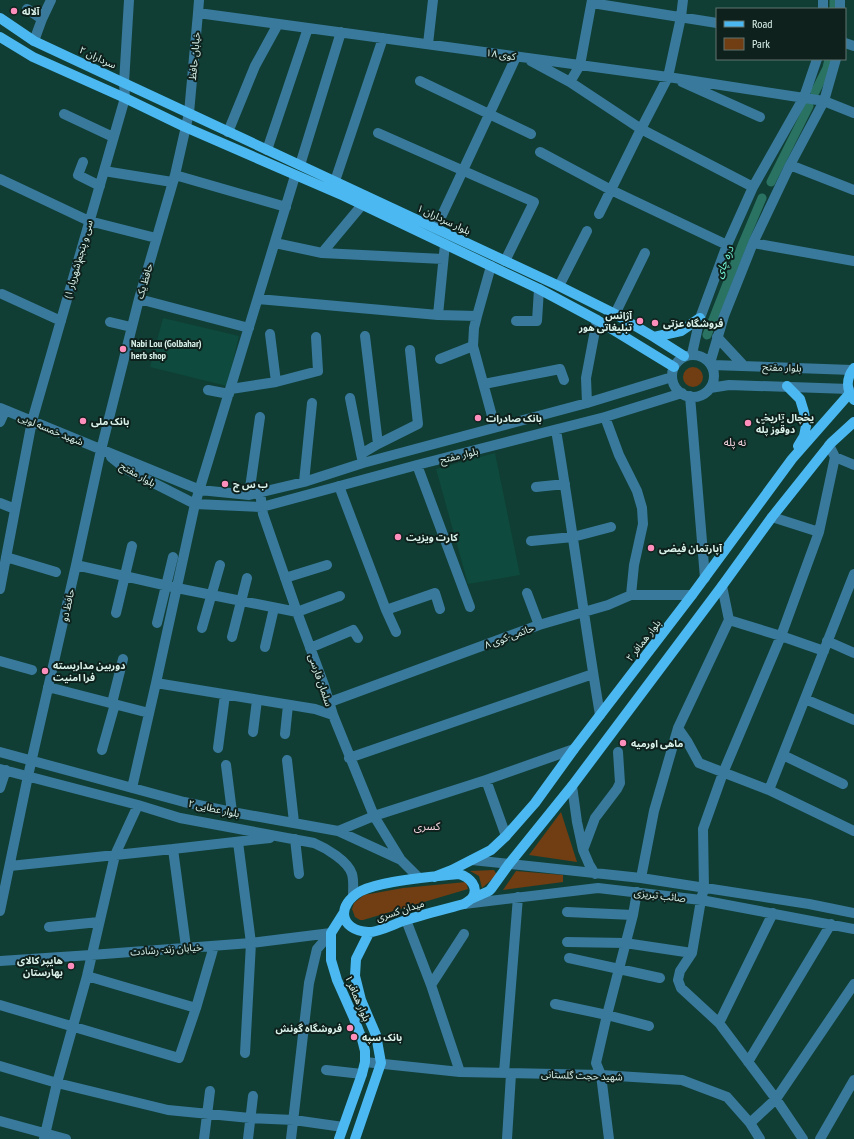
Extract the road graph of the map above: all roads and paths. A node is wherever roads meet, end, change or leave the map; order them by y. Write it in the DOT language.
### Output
graph roads {
  1 [pos="51,0"];
  2 [pos="129,0"];
  3 [pos="199,0"];
  4 [pos="433,0"];
  5 [pos="684,0"];
  6 [pos="592,1"];
  7 [pos="27,9"];
  8 [pos="198,13"];
  9 [pos="681,17"];
  10 [pos="0,18"];
  11 [pos="42,19"];
  12 [pos="716,23"];
  13 [pos="278,24"];
  14 [pos="308,28"];
  15 [pos="341,32"];
  16 [pos="0,37"];
  17 [pos="383,38"];
  18 [pos="34,41"];
  19 [pos="428,44"];
  20 [pos="521,57"];
  21 [pos="817,60"];
  22 [pos="836,60"];
  23 [pos="580,65"];
  24 [pos="668,76"];
  25 [pos="420,81"];
  26 [pos="570,82"];
  27 [pos="124,83"];
  28 [pos="804,97"];
  29 [pos="124,98"];
  30 [pos="824,101"];
  31 [pos="189,113"];
  32 [pos="854,113"];
  33 [pos="64,114"];
  34 [pos="490,114"];
  35 [pos="760,117"];
  36 [pos="185,127"];
  37 [pos="641,129"];
  38 [pos="228,132"];
  39 [pos="378,133"];
  40 [pos="531,134"];
  41 [pos="113,137"];
  42 [pos="267,150"];
  43 [pos="540,152"];
  44 [pos="83,162"];
  45 [pos="300,164"];
  46 [pos="790,165"];
  47 [pos="463,170"];
  48 [pos="104,172"];
  49 [pos="295,176"];
  50 [pos="173,178"];
  51 [pos="0,179"];
  52 [pos="335,181"];
  53 [pos="100,186"];
  54 [pos="753,187"];
  55 [pos="611,190"];
  56 [pos="854,190"];
  57 [pos="362,205"];
  58 [pos="286,207"];
  59 [pos="599,214"];
  60 [pos="89,221"];
  61 [pos="436,228"];
  62 [pos="587,231"];
  63 [pos="156,238"];
  64 [pos="275,243"];
  65 [pos="753,243"];
  66 [pos="445,244"];
  67 [pos="727,245"];
  68 [pos="322,253"];
  69 [pos="645,253"];
  70 [pos="444,259"];
  71 [pos="505,261"];
  72 [pos="854,261"];
  73 [pos="491,266"];
  74 [pos="559,286"];
  75 [pos="539,289"];
  76 [pos="2,294"];
  77 [pos="139,299"];
  78 [pos="258,299"];
  79 [pos="615,314"];
  80 [pos="438,315"];
  81 [pos="477,316"];
  82 [pos="700,318"];
  83 [pos="597,320"];
  84 [pos="61,321"];
  85 [pos="516,321"];
  86 [pos="110,322"];
  87 [pos="131,327"];
  88 [pos="249,328"];
  89 [pos="270,334"];
  90 [pos="365,336"];
  91 [pos="316,337"];
  92 [pos="654,337"];
  93 [pos="717,337"];
  94 [pos="473,346"];
  95 [pos="410,350"];
  96 [pos="688,355"];
  97 [pos="440,359"];
  98 [pos="711,364"];
  99 [pos="744,366"];
  100 [pos="853,369"];
  101 [pos="673,372"];
  102 [pos="564,380"];
  103 [pos="276,382"];
  104 [pos="484,384"];
  105 [pos="786,386"];
  106 [pos="710,388"];
  107 [pos="208,390"];
  108 [pos="230,391"];
  109 [pos="851,394"];
  110 [pos="686,395"];
  111 [pos="350,398"];
  112 [pos="312,403"];
  113 [pos="587,403"];
  114 [pos="3,409"];
  115 [pos="260,417"];
  116 [pos="605,417"];
  117 [pos="32,421"];
  118 [pos="0,422"];
  119 [pos="854,422"];
  120 [pos="495,427"];
  121 [pos="556,430"];
  122 [pos="378,444"];
  123 [pos="829,445"];
  124 [pos="101,450"];
  125 [pos="835,457"];
  126 [pos="362,459"];
  127 [pos="792,459"];
  128 [pos="417,465"];
  129 [pos="854,465"];
  130 [pos="304,482"];
  131 [pos="565,484"];
  132 [pos="339,486"];
  133 [pos="536,487"];
  134 [pos="200,490"];
  135 [pos="260,492"];
  136 [pos="249,495"];
  137 [pos="0,503"];
  138 [pos="195,504"];
  139 [pos="262,507"];
  140 [pos="16,509"];
  141 [pos="772,517"];
  142 [pos="611,527"];
  143 [pos="819,532"];
  144 [pos="572,537"];
  145 [pos="531,541"];
  146 [pos="132,546"];
  147 [pos="6,557"];
  148 [pos="173,557"];
  149 [pos="76,565"];
  150 [pos="220,565"];
  151 [pos="327,565"];
  152 [pos="2,568"];
  153 [pos="56,572"];
  154 [pos="854,574"];
  155 [pos="125,576"];
  156 [pos="247,578"];
  157 [pos="285,578"];
  158 [pos="705,578"];
  159 [pos="166,586"];
  160 [pos="722,586"];
  161 [pos="177,588"];
  162 [pos="852,588"];
  163 [pos="0,589"];
  164 [pos="526,593"];
  165 [pos="212,595"];
  166 [pos="631,595"];
  167 [pos="692,595"];
  168 [pos="340,596"];
  169 [pos="241,601"];
  170 [pos="470,607"];
  171 [pos="274,608"];
  172 [pos="386,610"];
  173 [pos="440,610"];
  174 [pos="584,611"];
  175 [pos="296,612"];
  176 [pos="116,613"];
  177 [pos="730,620"];
  178 [pos="157,623"];
  179 [pos="539,625"];
  180 [pos="202,628"];
  181 [pos="396,632"];
  182 [pos="781,636"];
  183 [pos="232,637"];
  184 [pos="358,638"];
  185 [pos="826,646"];
  186 [pos="266,647"];
  187 [pos="310,648"];
  188 [pos="854,653"];
  189 [pos="123,659"];
  190 [pos="0,660"];
  191 [pos="32,670"];
  192 [pos="593,674"];
  193 [pos="156,683"];
  194 [pos="48,687"];
  195 [pos="225,695"];
  196 [pos="805,699"];
  197 [pos="257,700"];
  198 [pos="330,702"];
  199 [pos="113,704"];
  200 [pos="288,705"];
  201 [pos="149,713"];
  202 [pos="332,715"];
  203 [pos="600,715"];
  204 [pos="854,720"];
  205 [pos="678,728"];
  206 [pos="253,732"];
  207 [pos="285,734"];
  208 [pos="37,740"];
  209 [pos="218,748"];
  210 [pos="574,749"];
  211 [pos="102,750"];
  212 [pos="618,752"];
  213 [pos="4,753"];
  214 [pos="783,755"];
  215 [pos="350,758"];
  216 [pos="32,760"];
  217 [pos="287,760"];
  218 [pos="226,765"];
  219 [pos="2,769"];
  220 [pos="723,773"];
  221 [pos="28,776"];
  222 [pos="486,780"];
  223 [pos="843,784"];
  224 [pos="572,786"];
  225 [pos="0,788"];
  226 [pos="132,788"];
  227 [pos="769,790"];
  228 [pos="184,802"];
  229 [pos="138,805"];
  230 [pos="232,812"];
  231 [pos="374,816"];
  232 [pos="180,818"];
  233 [pos="294,822"];
  234 [pos="338,831"];
  235 [pos="854,831"];
  236 [pos="280,836"];
  237 [pos="506,836"];
  238 [pos="295,839"];
  239 [pos="238,842"];
  240 [pos="173,849"];
  241 [pos="582,850"];
  242 [pos="114,855"];
  243 [pos="401,860"];
  244 [pos="472,860"];
  245 [pos="509,864"];
  246 [pos="10,866"];
  247 [pos="299,874"];
  248 [pos="592,874"];
  249 [pos="434,877"];
  250 [pos="418,878"];
  251 [pos="641,878"];
  252 [pos="704,888"];
  253 [pos="586,889"];
  254 [pos="637,892"];
  255 [pos="353,896"];
  256 [pos="518,897"];
  257 [pos="701,900"];
  258 [pos="468,901"];
  259 [pos="0,910"];
  260 [pos="567,912"];
  261 [pos="773,913"];
  262 [pos="854,913"];
  263 [pos="343,914"];
  264 [pos="633,915"];
  265 [pos="406,920"];
  266 [pos="99,922"];
  267 [pos="831,924"];
  268 [pos="49,927"];
  269 [pos="854,929"];
  270 [pos="369,932"];
  271 [pos="331,933"];
  272 [pos="464,934"];
  273 [pos="567,942"];
  274 [pos="251,943"];
  275 [pos="625,943"];
  276 [pos="214,946"];
  277 [pos="186,947"];
  278 [pos="692,953"];
  279 [pos="91,955"];
  280 [pos="569,958"];
  281 [pos="0,961"];
  282 [pos="618,970"];
  283 [pos="87,976"];
  284 [pos="660,978"];
  285 [pos="854,984"];
  286 [pos="432,985"];
  287 [pos="555,1004"];
  288 [pos="0,1005"];
  289 [pos="196,1008"];
  290 [pos="607,1015"];
  291 [pos="719,1023"];
  292 [pos="649,1026"];
  293 [pos="72,1027"];
  294 [pos="245,1053"];
  295 [pos="365,1062"];
  296 [pos="748,1062"];
  297 [pos="382,1064"];
  298 [pos="0,1066"];
  299 [pos="326,1070"];
  300 [pos="460,1072"];
  301 [pos="508,1073"];
  302 [pos="362,1074"];
  303 [pos="601,1075"];
  304 [pos="854,1080"];
  305 [pos="57,1083"];
  306 [pos="210,1091"];
  307 [pos="253,1096"];
  308 [pos="776,1099"];
  309 [pos="208,1114"];
  310 [pos="250,1118"];
  311 [pos="294,1120"];
  312 [pos="0,1121"];
  313 [pos="750,1123"];
  314 [pos="343,1127"];
  315 [pos="45,1136"];
  316 [pos="66,1139"];
  317 [pos="204,1139"];
  318 [pos="248,1139"];
  319 [pos="291,1139"];
  320 [pos="339,1139"];
  321 [pos="355,1139"];
  322 [pos="507,1139"];
  323 [pos="609,1139"];
  324 [pos="760,1139"];
  325 [pos="803,1139"];
  326 [pos="820,1139"];
  1 -- 11 [label="street"];
  2 -- 27 [label="street"];
  3 -- 8 [label="street, خیابان حافظ"];
  4 -- 19 [label="street"];
  5 -- 9 [label="street"];
  6 -- 9 [label="street"];
  6 -- 23 [label="street"];
  7 -- 11 [label="street"];
  8 -- 13 [label="street, کوی ۱۸"];
  8 -- 31 [label="street, خیابان حافظ"];
  9 -- 12 [label="street"];
  9 -- 24 [label="street"];
  10 -- 18 [label="main road, سرداران ۲"];
  11 -- 18 [label="street"];
  13 -- 14 [label="street, کوی ۱۸"];
  13 -- 38 [label="street"];
  14 -- 15 [label="street, کوی ۱۸"];
  14 -- 42 [label="street"];
  15 -- 17 [label="street, کوی ۱۸"];
  15 -- 45 [label="street"];
  16 -- 29 [label="main road"];
  17 -- 19 [label="street, کوی ۱۸"];
  17 -- 52 [label="street"];
  18 -- 27 [label="main road, سرداران ۲"];
  19 -- 20 [label="street, کوی ۱۸"];
  20 -- 23 [label="street, کوی ۱۸"];
  20 -- 26 [label="street"];
  20 -- 34 [label="street"];
  21 -- 28 [label="street"];
  22 -- 30 [label="street"];
  23 -- 24 [label="street, کوی ۱۸"];
  23 -- 26 [label="street"];
  24 -- 28 [label="street, کوی ۱۸"];
  24 -- 35 [label="street"];
  24 -- 37 [label="street"];
  25 -- 34 [label="street"];
  26 -- 37 [label="street"];
  27 -- 29 [label="street, سی و پنجم(شهریار ۱)"];
  27 -- 31 [label="main road, سرداران ۲"];
  28 -- 30 [label="street, کوی ۱۸"];
  28 -- 54 [label="street"];
  29 -- 36 [label="main road"];
  29 -- 41 [label="street, سی و پنجم(شهریار ۱)"];
  30 -- 32 [label="street, کوی ۱۸"];
  30 -- 46 [label="street"];
  31 -- 36 [label="street, حافظ یک"];
  31 -- 38 [label="main road, بلوار سرداران ۱"];
  33 -- 41 [label="street"];
  34 -- 40 [label="street"];
  34 -- 47 [label="street"];
  36 -- 49 [label="main road"];
  36 -- 50 [label="street, حافظ یک"];
  37 -- 54 [label="street"];
  37 -- 55 [label="street"];
  38 -- 42 [label="main road, بلوار سرداران ۱"];
  39 -- 47 [label="street"];
  41 -- 48 [label="street, سی و پنجم(شهریار ۱)"];
  42 -- 45 [label="main road, بلوار سرداران ۱"];
  43 -- 55 [label="street"];
  44 -- 53 [label="street"];
  45 -- 52 [label="main road, بلوار سرداران ۱"];
  46 -- 56 [label="street"];
  46 -- 65 [label="street"];
  47 -- 61 [label="street"];
  47 -- 71 [label="street"];
  48 -- 50 [label="street"];
  48 -- 53 [label="street, سی و پنجم(شهریار ۱)"];
  49 -- 57 [label="main road"];
  49 -- 58 [label="street"];
  50 -- 58 [label="street"];
  50 -- 63 [label="street, حافظ یک"];
  51 -- 60 [label="street"];
  52 -- 61 [label="main road, بلوار سرداران ۱"];
  53 -- 60 [label="street, سی و پنجم(شهریار ۱)"];
  54 -- 67 [label="street"];
  55 -- 59 [label="street"];
  55 -- 67 [label="street"];
  57 -- 66 [label="main road"];
  57 -- 68 [label="street"];
  58 -- 64 [label="street"];
  60 -- 63 [label="street"];
  60 -- 84 [label="street, سی و پنجم(شهریار ۱)"];
  61 -- 71 [label="main road, بلوار سرداران ۱"];
  62 -- 74 [label="street"];
  63 -- 77 [label="street, حافظ یک"];
  64 -- 68 [label="street"];
  64 -- 78 [label="street"];
  65 -- 72 [label="street"];
  65 -- 93 [label="street"];
  66 -- 70 [label="street"];
  66 -- 73 [label="main road"];
  67 -- 82 [label="street"];
  68 -- 70 [label="street"];
  69 -- 79 [label="street"];
  70 -- 80 [label="street"];
  71 -- 74 [label="main road, بلوار سرداران ۱"];
  73 -- 75 [label="main road"];
  73 -- 81 [label="street"];
  74 -- 79 [label="main road, بلوار سرداران ۱"];
  75 -- 83 [label="main road"];
  75 -- 85 [label="street"];
  76 -- 84 [label="street"];
  77 -- 87 [label="street, حافظ یک"];
  77 -- 88 [label="street"];
  78 -- 80 [label="street"];
  78 -- 88 [label="street"];
  79 -- 92 [label="main road, بلوار سرداران ۱"];
  80 -- 81 [label="street"];
  81 -- 94 [label="street"];
  82 -- 92 [label="main road"];
  82 -- 96 [label="street"];
  83 -- 101 [label="main road"];
  83 -- 113 [label="street"];
  84 -- 117 [label="street, سی و پنجم(شهریار ۱)"];
  86 -- 87 [label="street"];
  87 -- 124 [label="street, حافظ یک"];
  88 -- 108 [label="street"];
  89 -- 103 [label="street"];
  90 -- 122 [label="street"];
  91 -- 103 [label="street"];
  92 -- 96 [label="main road, بلوار سرداران ۱"];
  93 -- 98 [label="street"];
  93 -- 99 [label="street"];
  94 -- 97 [label="street"];
  94 -- 104 [label="street"];
  95 -- 122 [label="street"];
  96 -- 98 [label="street"];
  96 -- 101 [label="street"];
  98 -- 99 [label="street, بلوار مفتح"];
  98 -- 106 [label="street"];
  99 -- 100 [label="street, بلوار مفتح"];
  100 -- 109 [label="main road"];
  101 -- 110 [label="street"];
  101 -- 113 [label="street, بلوار مفتح"];
  102 -- 104 [label="street"];
  103 -- 108 [label="street"];
  104 -- 120 [label="street"];
  105 -- 106 [label="street, بلوار مفتح"];
  105 -- 109 [label="street, بلوار مفتح"];
  105 -- 127 [label="main road"];
  106 -- 110 [label="street"];
  107 -- 108 [label="street"];
  108 -- 134 [label="street"];
  109 -- 127 [label="main road, بلوار همافر ۲"];
  110 -- 116 [label="street, بلوار مفتح"];
  110 -- 158 [label="street"];
  111 -- 126 [label="street"];
  112 -- 130 [label="street"];
  113 -- 120 [label="street, بلوار مفتح"];
  114 -- 117 [label="street, شهید خمسه لویی"];
  114 -- 118 [label="street"];
  115 -- 136 [label="street"];
  116 -- 121 [label="street, بلوار مفتح"];
  116 -- 166 [label="street"];
  117 -- 124 [label="street, شهید خمسه لویی"];
  117 -- 140 [label="street, سی و پنجم(شهریار ۱)"];
  119 -- 123 [label="main road"];
  120 -- 126 [label="street, بلوار مفتح"];
  121 -- 128 [label="street, بلوار مفتح"];
  121 -- 131 [label="street"];
  122 -- 126 [label="street"];
  123 -- 125 [label="street"];
  123 -- 141 [label="main road"];
  124 -- 134 [label="street, بلوار مفتح"];
  124 -- 138 [label="street, بلوار مفتح"];
  124 -- 149 [label="street, حافظ دو"];
  125 -- 129 [label="street"];
  125 -- 143 [label="street"];
  126 -- 130 [label="street, بلوار مفتح"];
  127 -- 158 [label="main road, بلوار همافر ۲"];
  128 -- 132 [label="street, بلوار مفتح"];
  128 -- 170 [label="street"];
  130 -- 135 [label="street, بلوار مفتح"];
  131 -- 133 [label="street"];
  131 -- 144 [label="street"];
  132 -- 139 [label="street, بلوار مفتح"];
  132 -- 172 [label="street"];
  134 -- 136 [label="street, بلوار مفتح"];
  134 -- 138 [label="street"];
  135 -- 136 [label="street, بلوار مفتح"];
  135 -- 139 [label="street, سلمان فارسی"];
  137 -- 140 [label="street"];
  138 -- 139 [label="street, بلوار مفتح"];
  138 -- 161 [label="street"];
  139 -- 157 [label="street, سلمان فارسی"];
  140 -- 147 [label="street, سی و پنجم(شهریار ۱)"];
  141 -- 143 [label="street"];
  141 -- 160 [label="main road"];
  142 -- 144 [label="street"];
  143 -- 182 [label="street"];
  144 -- 145 [label="street"];
  144 -- 174 [label="street"];
  146 -- 155 [label="street"];
  147 -- 152 [label="street, سی و پنجم(شهریار ۱)"];
  147 -- 153 [label="street"];
  148 -- 159 [label="street"];
  149 -- 155 [label="street"];
  149 -- 194 [label="street, حافظ دو"];
  150 -- 165 [label="street"];
  151 -- 157 [label="street"];
  152 -- 163 [label="street, سی و پنجم(شهریار ۱)"];
  154 -- 162 [label="street"];
  155 -- 159 [label="street"];
  155 -- 176 [label="street"];
  156 -- 169 [label="street"];
  157 -- 175 [label="street, سلمان فارسی"];
  158 -- 167 [label="main road, بلوار همافر ۲"];
  159 -- 161 [label="street"];
  159 -- 178 [label="street"];
  160 -- 177 [label="street"];
  160 -- 224 [label="main road"];
  161 -- 165 [label="street"];
  161 -- 193 [label="street"];
  162 -- 185 [label="street"];
  164 -- 179 [label="street"];
  165 -- 169 [label="street"];
  165 -- 180 [label="street"];
  166 -- 167 [label="street, حاتمی-کوی ۸"];
  166 -- 174 [label="street, حاتمی-کوی ۸"];
  167 -- 203 [label="main road, بلوار همافر ۲"];
  168 -- 175 [label="street"];
  169 -- 171 [label="street"];
  169 -- 183 [label="street"];
  171 -- 175 [label="street"];
  171 -- 186 [label="street"];
  172 -- 173 [label="street"];
  172 -- 181 [label="street"];
  174 -- 179 [label="street, حاتمی-کوی ۸"];
  174 -- 192 [label="street"];
  175 -- 187 [label="street, سلمان فارسی"];
  177 -- 182 [label="street"];
  177 -- 205 [label="street"];
  179 -- 198 [label="street, حاتمی-کوی ۸"];
  182 -- 185 [label="street"];
  182 -- 220 [label="street"];
  184 -- 187 [label="street"];
  185 -- 188 [label="street"];
  185 -- 196 [label="street"];
  187 -- 198 [label="street, سلمان فارسی"];
  189 -- 199 [label="street"];
  190 -- 191 [label="street"];
  192 -- 203 [label="street"];
  192 -- 215 [label="street"];
  193 -- 195 [label="street"];
  193 -- 201 [label="street"];
  194 -- 199 [label="street"];
  194 -- 208 [label="street, حافظ دو"];
  195 -- 197 [label="street"];
  195 -- 209 [label="street"];
  196 -- 204 [label="street"];
  196 -- 214 [label="street"];
  197 -- 200 [label="street"];
  197 -- 206 [label="street"];
  198 -- 202 [label="street, سلمان فارسی"];
  199 -- 201 [label="street"];
  199 -- 211 [label="street"];
  200 -- 202 [label="street"];
  200 -- 207 [label="street"];
  201 -- 226 [label="street"];
  202 -- 215 [label="street, سلمان فارسی"];
  203 -- 210 [label="main road, بلوار همافر ۲"];
  205 -- 220 [label="street"];
  205 -- 251 [label="street"];
  208 -- 213 [label="street"];
  208 -- 216 [label="street, حافظ دو"];
  210 -- 222 [label="street"];
  210 -- 237 [label="main road, بلوار همافر ۲"];
  212 -- 241 [label="street"];
  213 -- 216 [label="street, بلوار عطایی ۲"];
  213 -- 219 [label="street"];
  214 -- 223 [label="street"];
  214 -- 227 [label="street"];
  215 -- 231 [label="street, سلمان فارسی"];
  216 -- 221 [label="street, حافظ دو"];
  216 -- 226 [label="street, بلوار عطایی ۲"];
  217 -- 233 [label="street"];
  218 -- 230 [label="street"];
  219 -- 221 [label="street, بلوار عطایی ۲"];
  219 -- 225 [label="street"];
  220 -- 227 [label="street"];
  220 -- 252 [label="street"];
  221 -- 229 [label="street, بلوار عطایی ۲"];
  221 -- 246 [label="street"];
  222 -- 231 [label="street"];
  222 -- 237 [label="street"];
  224 -- 241 [label="street"];
  224 -- 245 [label="main road"];
  226 -- 228 [label="street, بلوار عطایی ۲"];
  227 -- 235 [label="street"];
  228 -- 230 [label="street, بلوار عطایی ۲"];
  228 -- 232 [label="street"];
  229 -- 232 [label="street, بلوار عطایی ۲"];
  229 -- 242 [label="street"];
  230 -- 233 [label="street, بلوار عطایی ۲"];
  231 -- 234 [label="street"];
  231 -- 243 [label="street, سلمان فارسی"];
  232 -- 236 [label="street, بلوار عطایی ۲"];
  233 -- 234 [label="street, بلوار عطایی ۲"];
  234 -- 243 [label="street, بلوار عطایی ۲"];
  236 -- 238 [label="street, بلوار عطایی ۲"];
  236 -- 239 [label="street"];
  237 -- 244 [label="main road, بلوار همافر ۲"];
  238 -- 247 [label="street"];
  238 -- 255 [label="street, بلوار عطایی ۲"];
  239 -- 240 [label="street"];
  239 -- 274 [label="street"];
  240 -- 242 [label="street"];
  240 -- 277 [label="street"];
  241 -- 248 [label="street"];
  242 -- 246 [label="street"];
  242 -- 266 [label="street"];
  243 -- 250 [label="street, بلوار عطایی ۲"];
  244 -- 245 [label="street, صائب تبریزی"];
  244 -- 249 [label="main road, بلوار همافر ۲"];
  245 -- 248 [label="street, صائب تبریزی"];
  245 -- 258 [label="main road"];
  246 -- 259 [label="street"];
  248 -- 251 [label="street, صائب تبریزی"];
  248 -- 253 [label="street"];
  249 -- 250 [label="main road"];
  249 -- 258 [label="main road"];
  250 -- 255 [label="main road"];
  251 -- 252 [label="street, صائب تبریزی"];
  252 -- 257 [label="street"];
  252 -- 262 [label="street, صائب تبریزی"];
  253 -- 254 [label="street, صائب تبریزی"];
  253 -- 256 [label="street, صائب تبریزی"];
  254 -- 257 [label="street, صائب تبریزی"];
  254 -- 264 [label="street"];
  255 -- 263 [label="main road"];
  256 -- 258 [label="street, صائب تبریزی"];
  256 -- 301 [label="street"];
  257 -- 261 [label="street, صائب تبریزی"];
  257 -- 278 [label="street"];
  258 -- 265 [label="main road, میدان کسری"];
  260 -- 264 [label="street"];
  261 -- 267 [label="street, صائب تبریزی"];
  261 -- 291 [label="street"];
  263 -- 270 [label="main road, میدان کسری"];
  263 -- 271 [label="main road"];
  264 -- 275 [label="street"];
  265 -- 270 [label="main road, میدان کسری"];
  265 -- 286 [label="street"];
  266 -- 268 [label="street"];
  266 -- 279 [label="street"];
  267 -- 269 [label="street, صائب تبریزی"];
  267 -- 296 [label="street"];
  270 -- 297 [label="main road, بلوار همافر ۱"];
  271 -- 274 [label="street, خیابان زند- رشادت"];
  271 -- 295 [label="main road, بلوار همافر ۱"];
  271 -- 311 [label="street"];
  272 -- 286 [label="street"];
  273 -- 275 [label="street"];
  274 -- 276 [label="street, خیابان زند- رشادت"];
  274 -- 294 [label="street"];
  275 -- 278 [label="street"];
  275 -- 282 [label="street"];
  276 -- 277 [label="street, خیابان زند- رشادت"];
  276 -- 289 [label="street"];
  277 -- 279 [label="street, خیابان زند- رشادت"];
  278 -- 291 [label="street"];
  279 -- 281 [label="street, خیابان زند- رشادت"];
  279 -- 283 [label="street"];
  280 -- 282 [label="street"];
  282 -- 284 [label="street"];
  282 -- 290 [label="street"];
  283 -- 289 [label="street"];
  283 -- 293 [label="street"];
  285 -- 308 [label="street"];
  286 -- 300 [label="street"];
  287 -- 290 [label="street"];
  288 -- 293 [label="street"];
  289 -- 293 [label="street"];
  290 -- 292 [label="street"];
  290 -- 303 [label="street"];
  291 -- 296 [label="street"];
  293 -- 305 [label="street"];
  295 -- 297 [label="street, شهید حجت گلستانی"];
  295 -- 302 [label="main road, بلوار همافر ۱"];
  296 -- 308 [label="street"];
  297 -- 300 [label="street, شهید حجت گلستانی"];
  297 -- 321 [label="main road"];
  298 -- 305 [label="street"];
  299 -- 302 [label="street"];
  300 -- 301 [label="street, شهید حجت گلستانی"];
  301 -- 303 [label="street, شهید حجت گلستانی"];
  301 -- 322 [label="street"];
  302 -- 314 [label="main road, بلوار همافر ۱"];
  303 -- 313 [label="street, شهید حجت گلستانی"];
  303 -- 323 [label="street"];
  304 -- 326 [label="street"];
  305 -- 309 [label="street"];
  305 -- 315 [label="street"];
  306 -- 309 [label="street"];
  307 -- 310 [label="street"];
  308 -- 313 [label="street"];
  308 -- 325 [label="street"];
  309 -- 310 [label="street"];
  309 -- 317 [label="street"];
  310 -- 311 [label="street"];
  310 -- 318 [label="street"];
  311 -- 314 [label="street"];
  311 -- 319 [label="street"];
  312 -- 315 [label="street"];
  313 -- 324 [label="street, شهید حجت گلستانی"];
  314 -- 320 [label="main road, بلوار همافر ۱"];
  315 -- 316 [label="street"];
}
